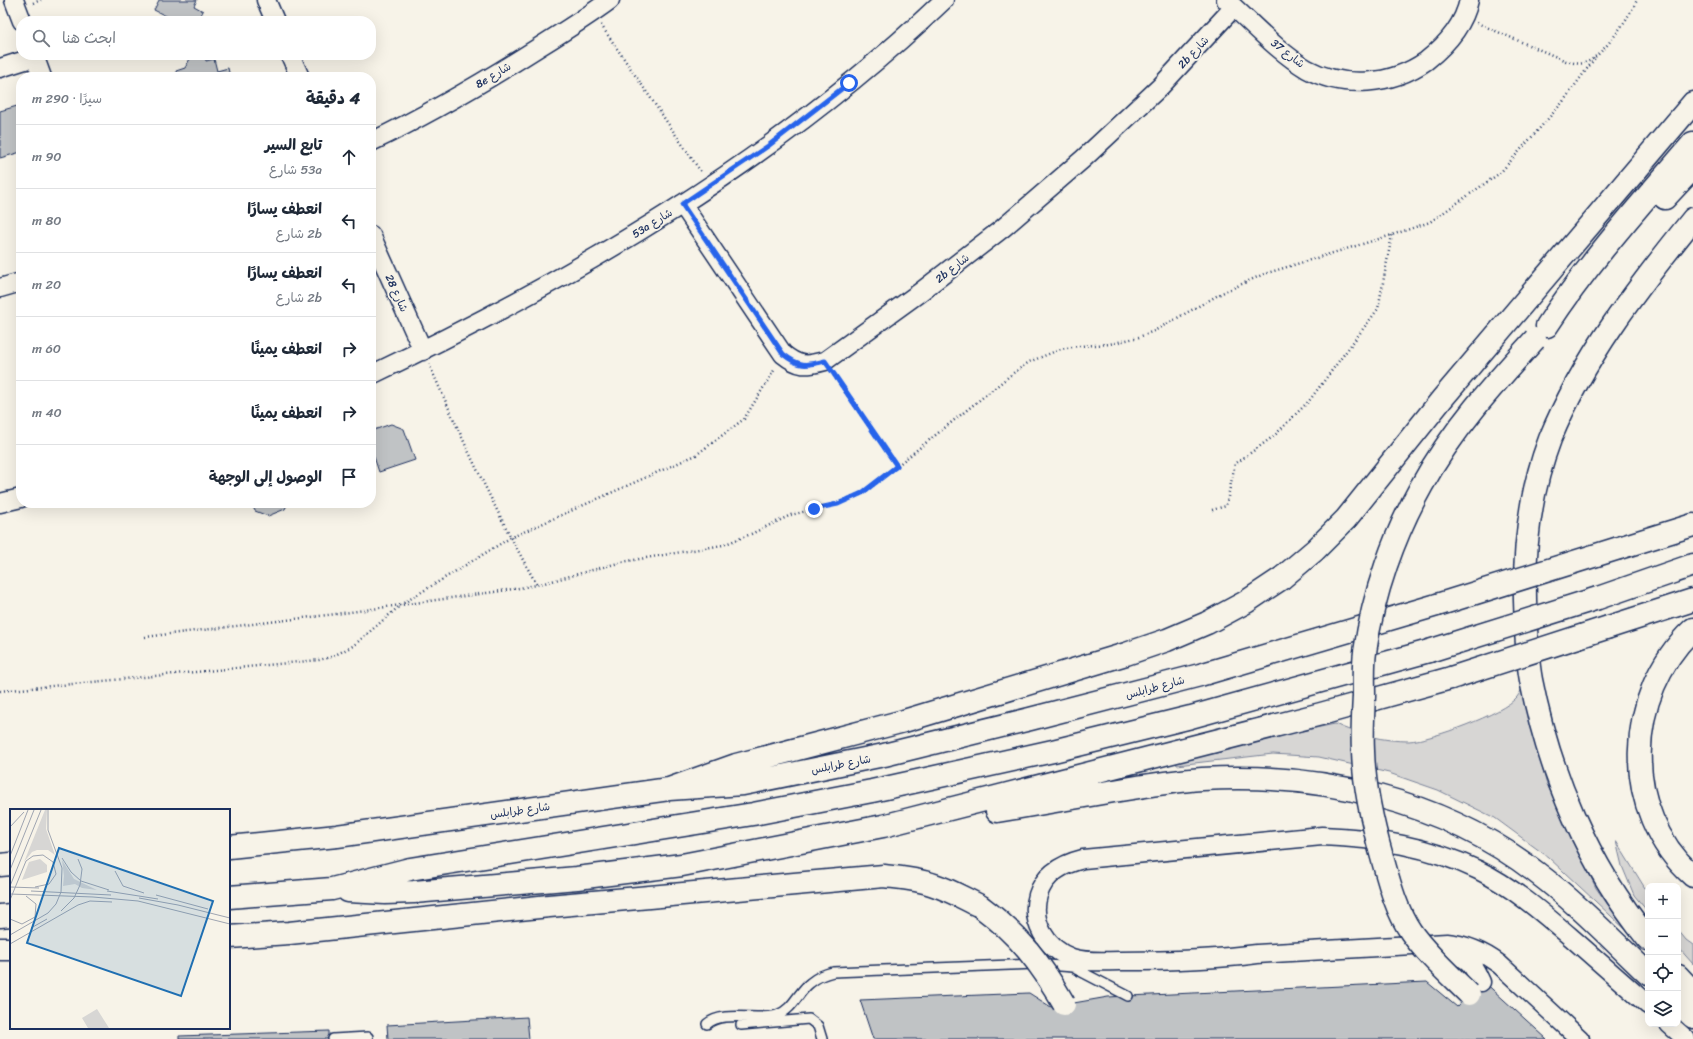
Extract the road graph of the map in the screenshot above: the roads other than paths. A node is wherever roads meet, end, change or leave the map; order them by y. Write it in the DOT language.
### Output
graph roads {
  1 [pos="14,0"];
  2 [pos="266,0"];
  3 [pos="610,0"];
  4 [pos="944,0"];
  5 [pos="1469,0"];
  6 [pos="1230,4"];
  7 [pos="20,16"];
  8 [pos="273,16"];
  9 [pos="23,60"];
  10 [pos="36,60"];
  11 [pos="292,60"];
  12 [pos="0,68"];
  13 [pos="40,72"];
  14 [pos="298,72"];
  15 [pos="1693,103"];
  16 [pos="376,140"];
  17 [pos="1693,144"];
  18 [pos="1693,168"];
  19 [pos="682,204"];
  20 [pos="1693,219"];
  21 [pos="376,246"];
  22 [pos="16,283"];
  23 [pos="0,288"];
  24 [pos="1541,332"];
  25 [pos="423,350"];
  26 [pos="376,373"];
  27 [pos="16,499"];
  28 [pos="0,503"];
  29 [pos="1693,525"];
  30 [pos="1693,565"];
  31 [pos="1693,600"];
  32 [pos="1693,629"];
  33 [pos="669,789"];
  34 [pos="883,826"];
  35 [pos="230,847"];
  36 [pos="10,864"];
  37 [pos="0,865"];
  38 [pos="1693,876"];
  39 [pos="332,889"];
  40 [pos="230,898"];
  41 [pos="10,915"];
  42 [pos="0,916"];
  43 [pos="1645,936"];
  44 [pos="230,937"];
  45 [pos="1232,958"];
  46 [pos="1163,961"];
  47 [pos="1073,968"];
  48 [pos="1645,971"];
  49 [pos="1681,979"];
  50 [pos="1472,991"];
  51 [pos="1693,992"];
  52 [pos="1128,996"];
  53 [pos="1645,1002"];
  54 [pos="1064,1004"];
  55 [pos="1681,1006"];
  56 [pos="1693,1017"];
  57 [pos="707,1024"];
  58 [pos="741,1025"];
  59 [pos="1672,1027"];
  60 [pos="368,1037"];
  61 [pos="353,1038"];
  62 [pos="333,1039"];
  63 [pos="822,1039"];
  64 [pos="1580,1039"];
  65 [pos="1686,1039"];
  1 -- 7 [label="street"];
  2 -- 8 [label="street"];
  3 -- 16 [label="street, 8e شارع"];
  4 -- 19 [label="street, 53a شارع"];
  5 -- 6 [label="street, شارع 37"];
  6 -- 19 [label="street, 2b شارع"];
  9 -- 12 [label="street"];
  10 -- 13 [label="street"];
  11 -- 14 [label="street"];
  15 -- 33 [label="highway"];
  17 -- 24 [label="highway"];
  18 -- 24 [label="highway"];
  19 -- 25 [label="street, 53a شارع"];
  20 -- 43 [label="highway"];
  21 -- 25 [label="street, شارع 28"];
  22 -- 23 [label="street"];
  24 -- 50 [label="highway, bridge"];
  25 -- 26 [label="street, 53a شارع"];
  27 -- 28 [label="street"];
  29 -- 33 [label="highway, شارع طرابلس, bridge"];
  30 -- 39 [label="highway, bridge"];
  31 -- 34 [label="highway, bridge"];
  32 -- 38 [label="highway"];
  33 -- 35 [label="highway, شارع طرابلس"];
  34 -- 39 [label="highway"];
  34 -- 48 [label="highway"];
  36 -- 37 [label="highway"];
  39 -- 40 [label="highway"];
  41 -- 42 [label="highway"];
  44 -- 54 [label="highway, bridge"];
  45 -- 46 [label="street"];
  45 -- 50 [label="street"];
  45 -- 64 [label="street"];
  46 -- 47 [label="lane"];
  46 -- 53 [label="street"];
  47 -- 52 [label="lane"];
  47 -- 57 [label="lane"];
  49 -- 51 [label="highway"];
  55 -- 56 [label="highway"];
  58 -- 63 [label="lane"];
  59 -- 65 [label="street"];
  60 -- 61 [label="lane"];
  61 -- 62 [label="lane"];
}
